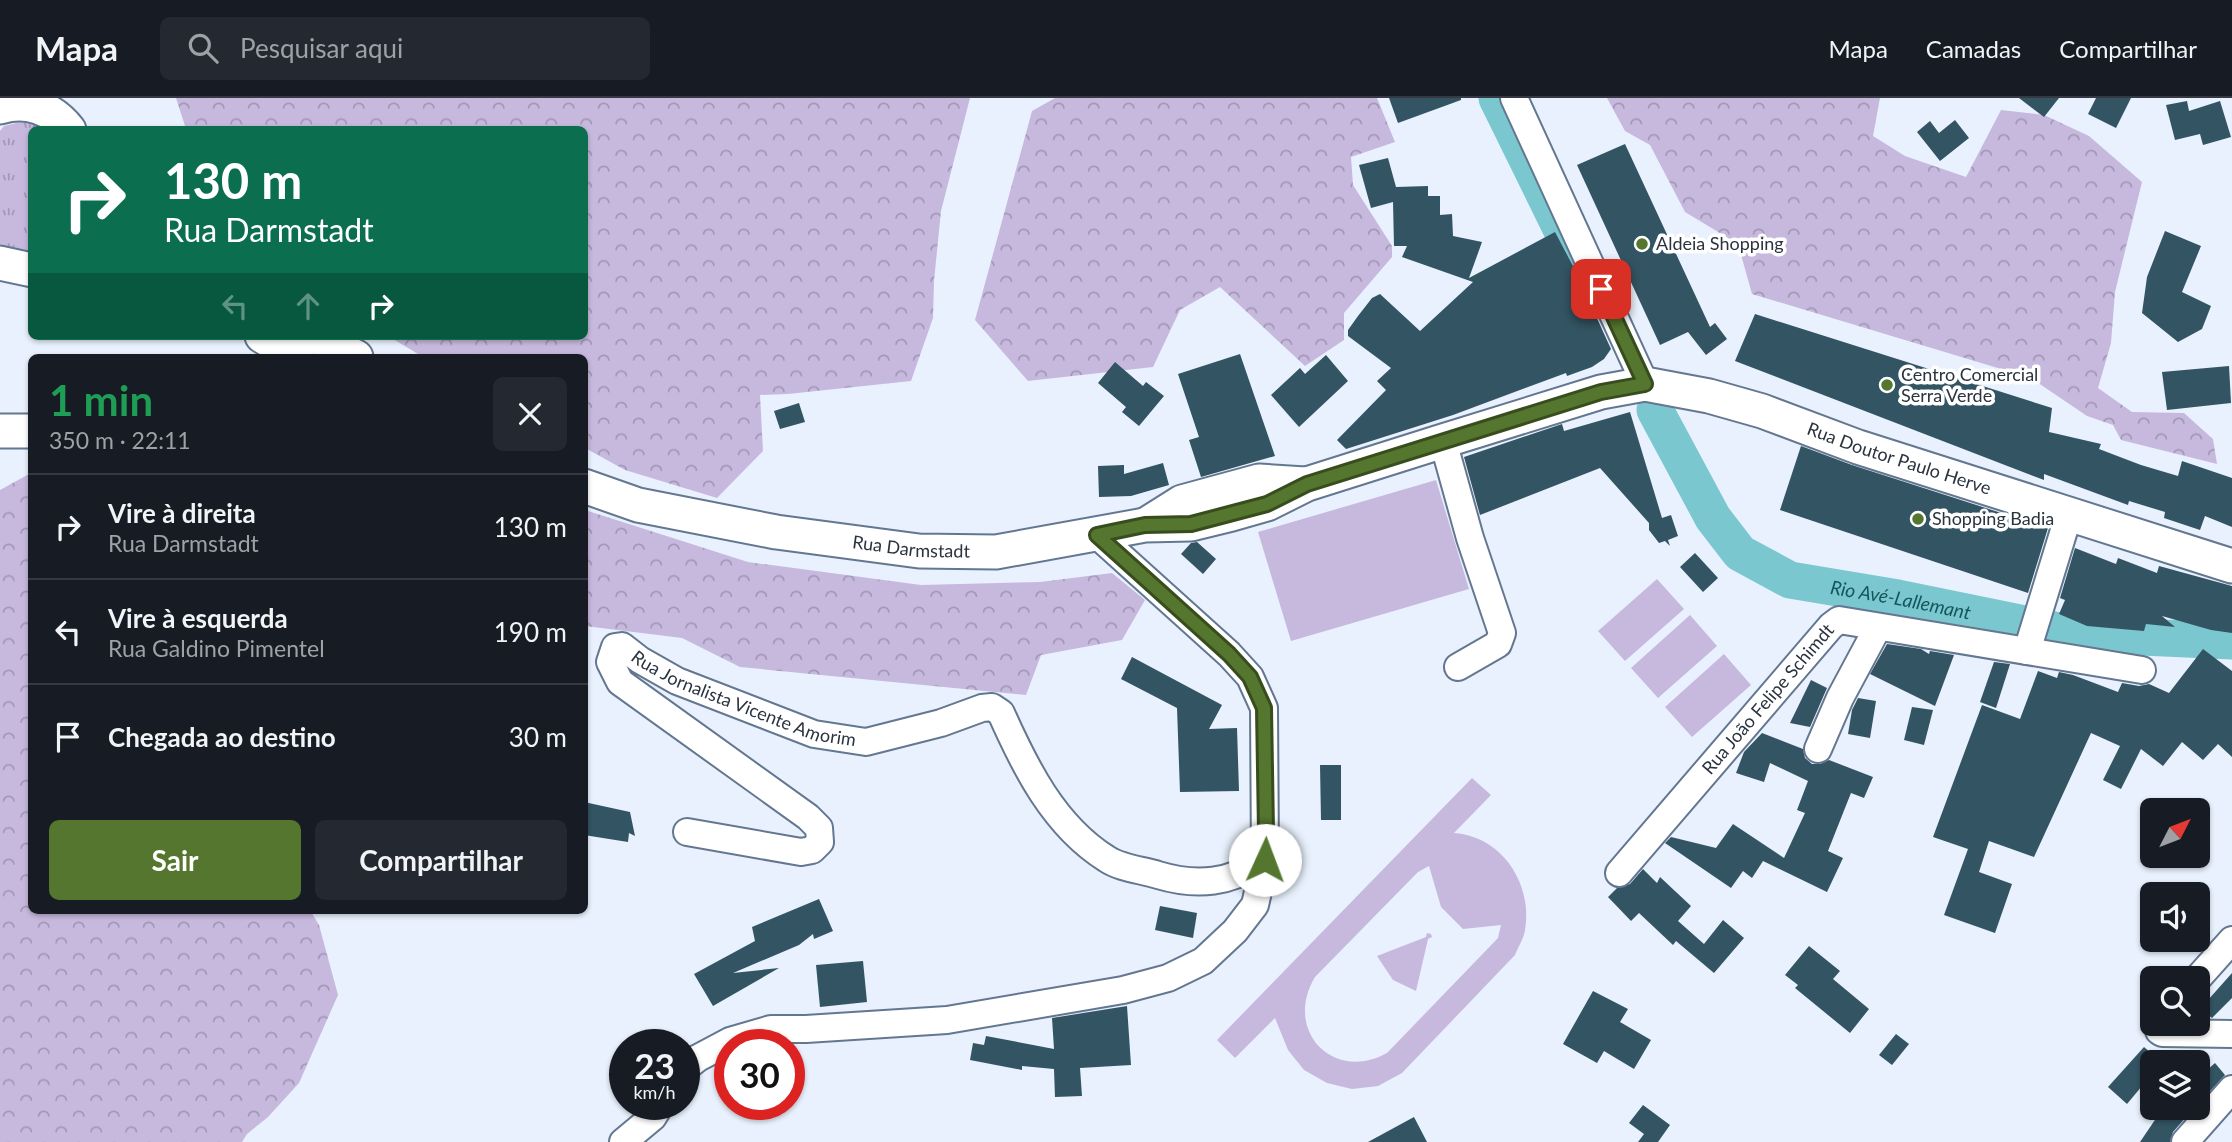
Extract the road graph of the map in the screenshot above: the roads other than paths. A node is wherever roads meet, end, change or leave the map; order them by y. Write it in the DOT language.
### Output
graph roads {
  1 [pos="65,98"];
  2 [pos="1514,98"];
  3 [pos="0,107"];
  4 [pos="67,126"];
  5 [pos="69,126"];
  6 [pos="0,263"];
  7 [pos="28,269"];
  8 [pos="282,340"];
  9 [pos="316,347"];
  10 [pos="344,354"];
  11 [pos="1645,384"];
  12 [pos="0,408"];
  13 [pos="28,408"];
  14 [pos="0,431"];
  15 [pos="28,431"];
  16 [pos="1443,441"];
  17 [pos="588,472"];
  18 [pos="588,487"];
  19 [pos="678,511"];
  20 [pos="2069,514"];
  21 [pos="1097,535"];
  22 [pos="2232,566"];
  23 [pos="1878,627"];
  24 [pos="2030,645"];
  25 [pos="1458,667"];
  26 [pos="2142,670"];
  27 [pos="1818,749"];
  28 [pos="687,832"];
  29 [pos="1265,860"];
  30 [pos="1619,873"];
  31 [pos="2232,940"];
  32 [pos="2209,966"];
  33 [pos="2210,1034"];
  34 [pos="2232,1034"];
  35 [pos="700,1057"];
  36 [pos="2232,1089"];
  37 [pos="649,1120"];
  38 [pos="623,1142"];
  39 [pos="2185,1142"];
  1 -- 5 [label="street"];
  2 -- 11 [label="street"];
  3 -- 4 [label="main road"];
  6 -- 7 [label="main road"];
  8 -- 9 [label="main road"];
  9 -- 10 [label="main road"];
  11 -- 16 [label="main road, Rua Darmstadt"];
  11 -- 20 [label="main road, Rua Doutor Paulo Herve"];
  12 -- 13 [label="main road"];
  14 -- 15 [label="main road"];
  16 -- 21 [label="main road, Rua Darmstadt"];
  16 -- 25 [label="street"];
  17 -- 19 [label="main road"];
  18 -- 19 [label="main road"];
  19 -- 21 [label="main road, Rua Darmstadt"];
  20 -- 22 [label="main road, Rua Doutor Paulo Herve"];
  20 -- 24 [label="street"];
  21 -- 29 [label="street"];
  23 -- 24 [label="street, Rua João Felipe Schimdt"];
  23 -- 27 [label="street"];
  23 -- 30 [label="street, Rua João Felipe Schimdt"];
  24 -- 26 [label="street, Rua João Felipe Schimdt"];
  28 -- 29 [label="street, Rua Jornalista Vicente Amorim"];
  29 -- 35 [label="street"];
  31 -- 32 [label="street"];
  33 -- 34 [label="street"];
  36 -- 39 [label="street"];
  37 -- 38 [label="street"];
}
